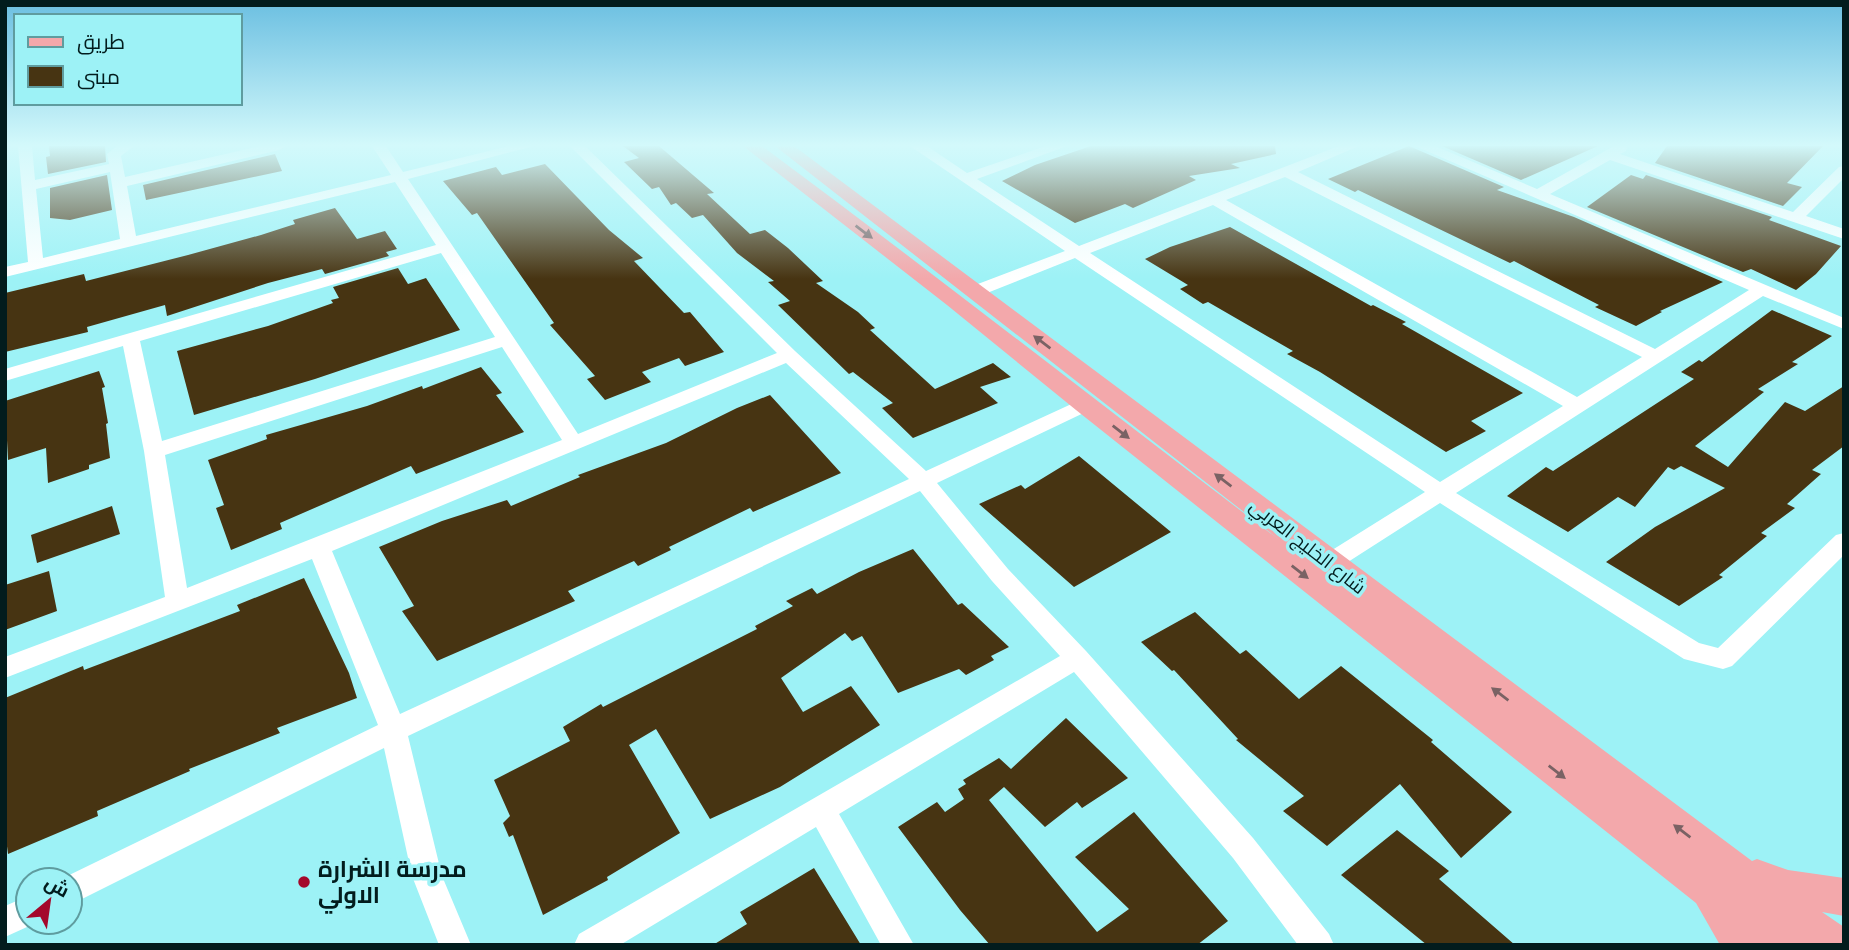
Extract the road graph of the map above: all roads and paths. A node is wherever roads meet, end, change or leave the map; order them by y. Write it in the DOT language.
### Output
graph roads {
  1 [pos="29,190"];
  2 [pos="120,190"];
  3 [pos="349,190"];
  4 [pos="408,190"];
  5 [pos="622,190"];
  6 [pos="826,190"];
  7 [pos="833,190"];
  8 [pos="988,190"];
  9 [pos="1241,190"];
  10 [pos="1324,190"];
  11 [pos="1527,190"];
  12 [pos="1547,190"];
  13 [pos="1713,190"];
  14 [pos="1824,190"];
  15 [pos="1538,195"];
  16 [pos="1216,200"];
  17 [pos="1796,218"];
  18 [pos="1844,234"];
  19 [pos="129,243"];
  20 [pos="445,247"];
  21 [pos="1078,252"];
  22 [pos="36,265"];
  23 [pos="5,272"];
  24 [pos="1762,289"];
  25 [pos="976,291"];
  26 [pos="1844,324"];
  27 [pos="131,340"];
  28 [pos="506,340"];
  29 [pos="789,355"];
  30 [pos="1655,356"];
  31 [pos="5,375"];
  32 [pos="1085,405"];
  33 [pos="1578,405"];
  34 [pos="573,442"];
  35 [pos="154,451"];
  36 [pos="924,481"];
  37 [pos="1441,493"];
  38 [pos="1844,541"];
  39 [pos="319,547"];
  40 [pos="1329,563"];
  41 [pos="177,601"];
  42 [pos="1077,658"];
  43 [pos="5,668"];
  44 [pos="393,730"];
  45 [pos="820,808"];
  46 [pos="1701,864"];
  47 [pos="84,883"];
  48 [pos="1844,897"];
  49 [pos="455,945"];
  50 [pos="590,945"];
  51 [pos="898,945"];
  52 [pos="1318,945"];
  53 [pos="1742,945"];
  54 [pos="1781,945"];
  55 [pos="1835,945"];
  1 -- 22 [label="street"];
  2 -- 19 [label="street"];
  3 -- 19 [label="street"];
  4 -- 20 [label="street"];
  5 -- 29 [label="street"];
  6 -- 32 [label="main road, شارع الخليج العربي, one-way"];
  7 -- 25 [label="main road, شارع الخليج العربي"];
  8 -- 21 [label="street"];
  9 -- 16 [label="street"];
  10 -- 30 [label="street"];
  11 -- 15 [label="street"];
  12 -- 15 [label="street"];
  13 -- 17 [label="street"];
  14 -- 17 [label="street"];
  15 -- 24 [label="street"];
  16 -- 21 [label="street"];
  16 -- 33 [label="street"];
  17 -- 18 [label="street"];
  19 -- 22 [label="street"];
  20 -- 27 [label="street"];
  20 -- 28 [label="street"];
  21 -- 25 [label="street"];
  21 -- 37 [label="street"];
  22 -- 23 [label="street"];
  24 -- 26 [label="street"];
  24 -- 30 [label="street"];
  40 -- 25 [label="main road, شارع الخليج العربي, one-way"];
  27 -- 31 [label="street"];
  27 -- 35 [label="street"];
  28 -- 34 [label="street"];
  28 -- 35 [label="street"];
  29 -- 34 [label="street"];
  29 -- 36 [label="street"];
  30 -- 33 [label="street"];
  32 -- 36 [label="street"];
  32 -- 46 [label="main road, شارع الخليج العربي, one-way"];
  33 -- 37 [label="street"];
  34 -- 39 [label="street"];
  35 -- 41 [label="street"];
  36 -- 42 [label="street"];
  36 -- 44 [label="street"];
  37 -- 38 [label="street"];
  37 -- 40 [label="street"];
  39 -- 41 [label="street"];
  39 -- 44 [label="street"];
  46 -- 40 [label="main road, شارع الخليج العربي, one-way"];
  41 -- 43 [label="street"];
  42 -- 45 [label="street"];
  42 -- 52 [label="street"];
  44 -- 47 [label="street"];
  44 -- 49 [label="street"];
  45 -- 50 [label="street"];
  45 -- 51 [label="street"];
  46 -- 48 [label="main road"];
  46 -- 53 [label="main road"];
  46 -- 54 [label="main road, شارع الخليج العربي"];
  46 -- 55 [label="main road, شارع الخليج العربي"];
}
